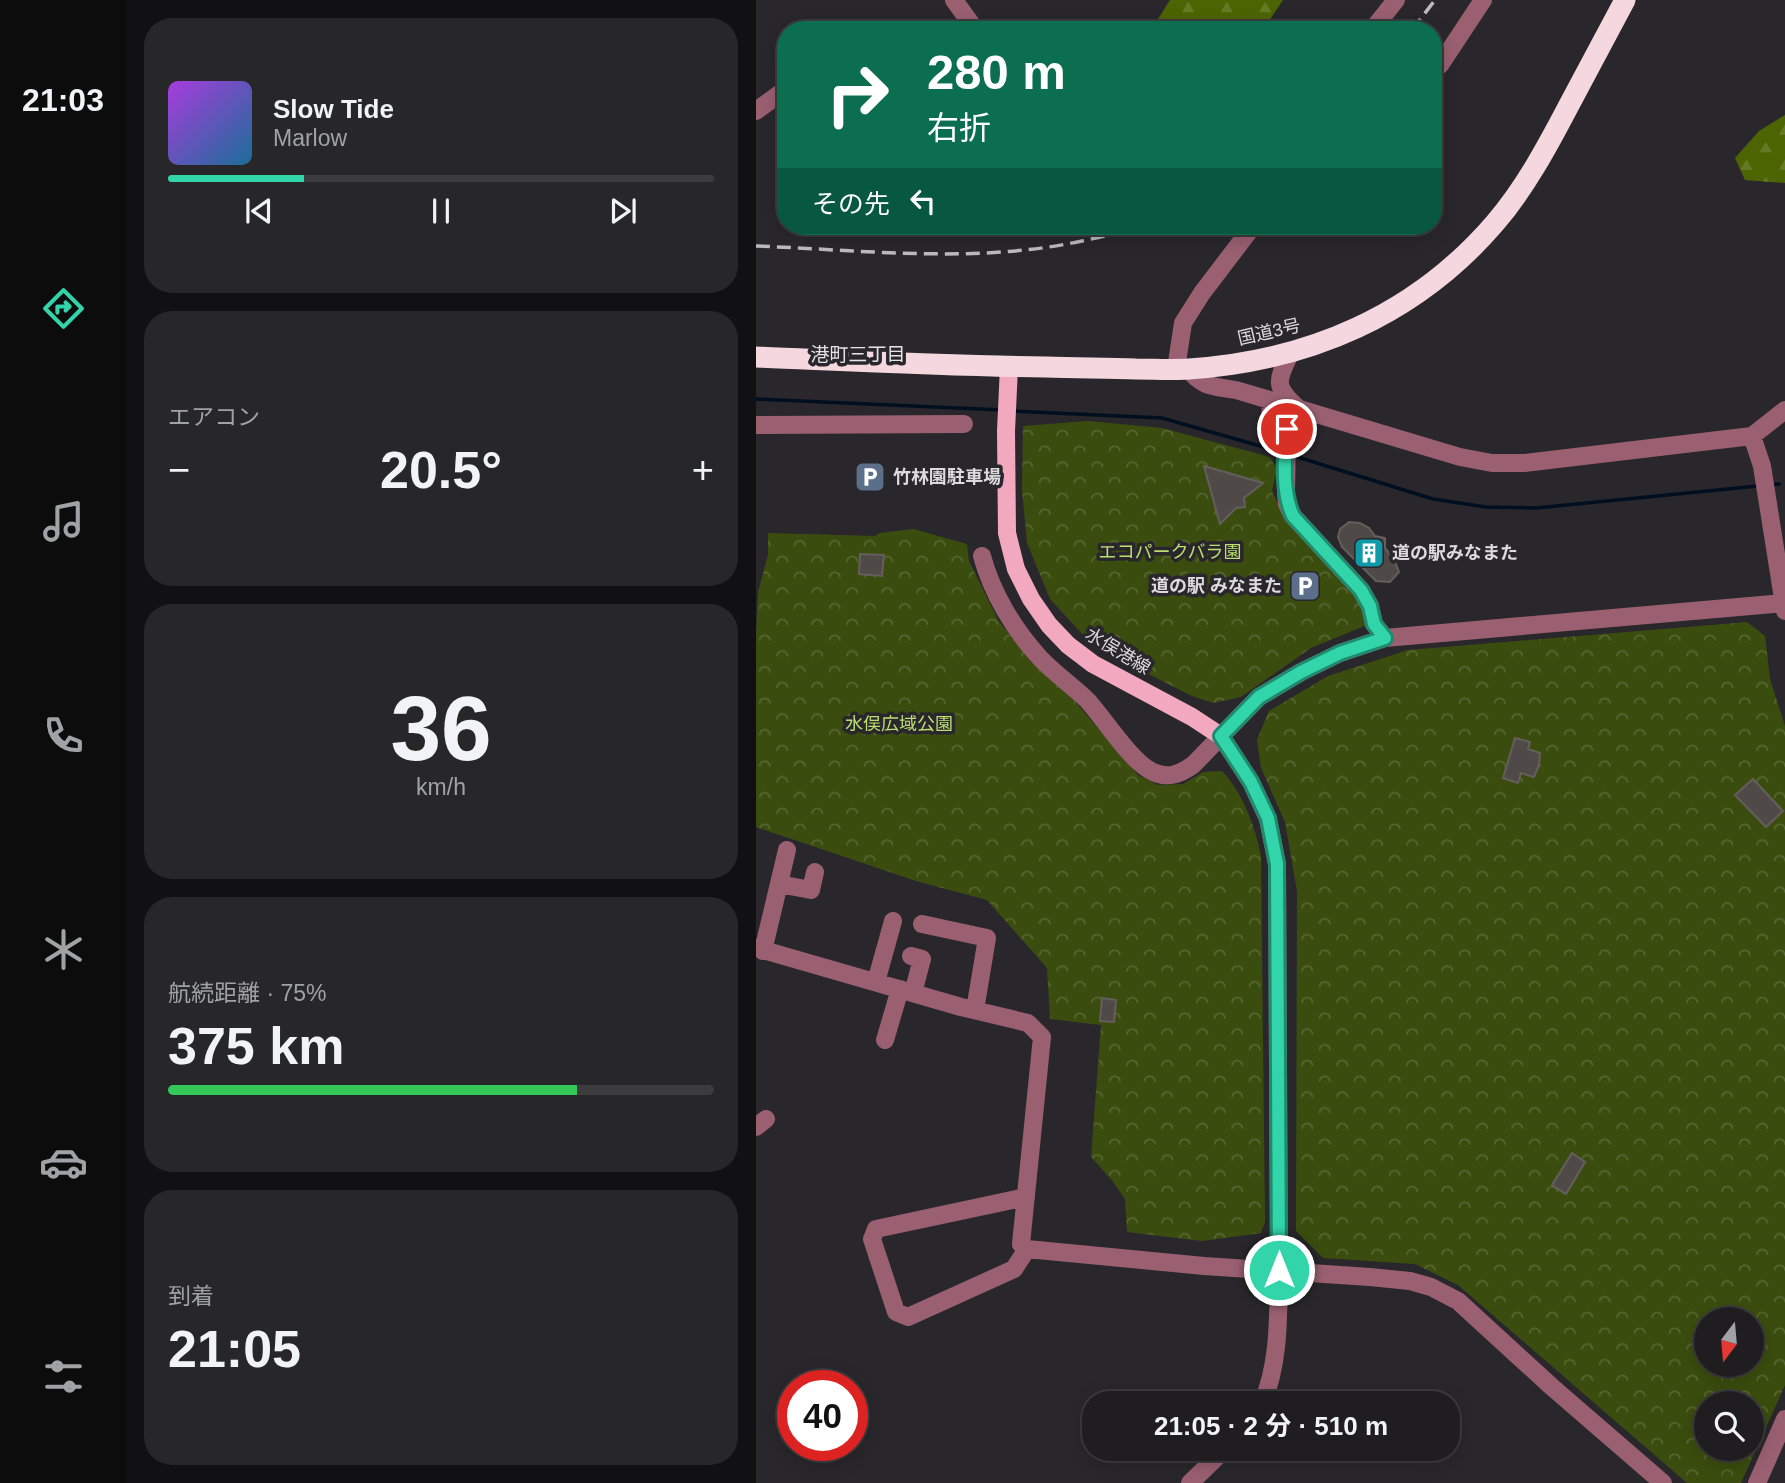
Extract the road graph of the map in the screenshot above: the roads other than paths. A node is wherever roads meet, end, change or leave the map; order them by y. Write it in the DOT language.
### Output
graph roads {
  1 [pos="954,0"];
  2 [pos="1396,0"];
  3 [pos="1483,0"];
  4 [pos="1625,0"];
  5 [pos="969,21"];
  6 [pos="1379,21"];
  7 [pos="1442,62"];
  8 [pos="777,96"];
  9 [pos="756,111"];
  10 [pos="1246,235"];
  11 [pos="1291,352"];
  12 [pos="756,358"];
  13 [pos="1182,369"];
  14 [pos="1008,376"];
  15 [pos="1270,401"];
  16 [pos="1298,408"];
  17 [pos="1785,410"];
  18 [pos="964,424"];
  19 [pos="756,425"];
  20 [pos="1752,436"];
  21 [pos="982,556"];
  22 [pos="1784,603"];
  23 [pos="1785,611"];
  24 [pos="1385,638"];
  25 [pos="1221,736"];
  26 [pos="787,850"];
  27 [pos="779,884"];
  28 [pos="812,888"];
  29 [pos="893,920"];
  30 [pos="922,923"];
  31 [pos="760,950"];
  32 [pos="922,958"];
  33 [pos="876,982"];
  34 [pos="907,991"];
  35 [pos="975,1010"];
  36 [pos="885,1040"];
  37 [pos="1026,1197"];
  38 [pos="1024,1246"];
  39 [pos="1279,1270"];
  40 [pos="1266,1391"];
  41 [pos="1785,1419"];
  42 [pos="1213,1461"];
  43 [pos="1190,1483"];
  44 [pos="1663,1483"];
  45 [pos="1758,1483"];
  1 -- 5 [label="street"];
  2 -- 6 [label="street"];
  3 -- 7 [label="street"];
  4 -- 11 [label="highway, 国道3号"];
  8 -- 9 [label="street"];
  10 -- 13 [label="street"];
  11 -- 13 [label="highway, 国道3号"];
  11 -- 16 [label="street"];
  12 -- 14 [label="highway, 国道3号"];
  13 -- 14 [label="highway, 国道3号"];
  13 -- 15 [label="street"];
  14 -- 25 [label="main road, 水俣港線"];
  15 -- 16 [label="street"];
  15 -- 24 [label="street"];
  16 -- 20 [label="street"];
  17 -- 20 [label="street"];
  18 -- 19 [label="street"];
  20 -- 22 [label="street"];
  21 -- 25 [label="street"];
  22 -- 23 [label="street"];
  22 -- 24 [label="street"];
  24 -- 25 [label="street"];
  25 -- 39 [label="street"];
  26 -- 27 [label="street"];
  27 -- 28 [label="street"];
  27 -- 31 [label="street"];
  29 -- 33 [label="street"];
  30 -- 35 [label="street"];
  31 -- 33 [label="street"];
  32 -- 34 [label="street"];
  33 -- 34 [label="street"];
  34 -- 35 [label="street"];
  34 -- 36 [label="street"];
  35 -- 37 [label="street"];
  37 -- 38 [label="street"];
  37 -- 38 [label="street"];
  38 -- 39 [label="street"];
  39 -- 40 [label="street"];
  39 -- 44 [label="street"];
  41 -- 45 [label="street"];
  42 -- 43 [label="street"];
}
